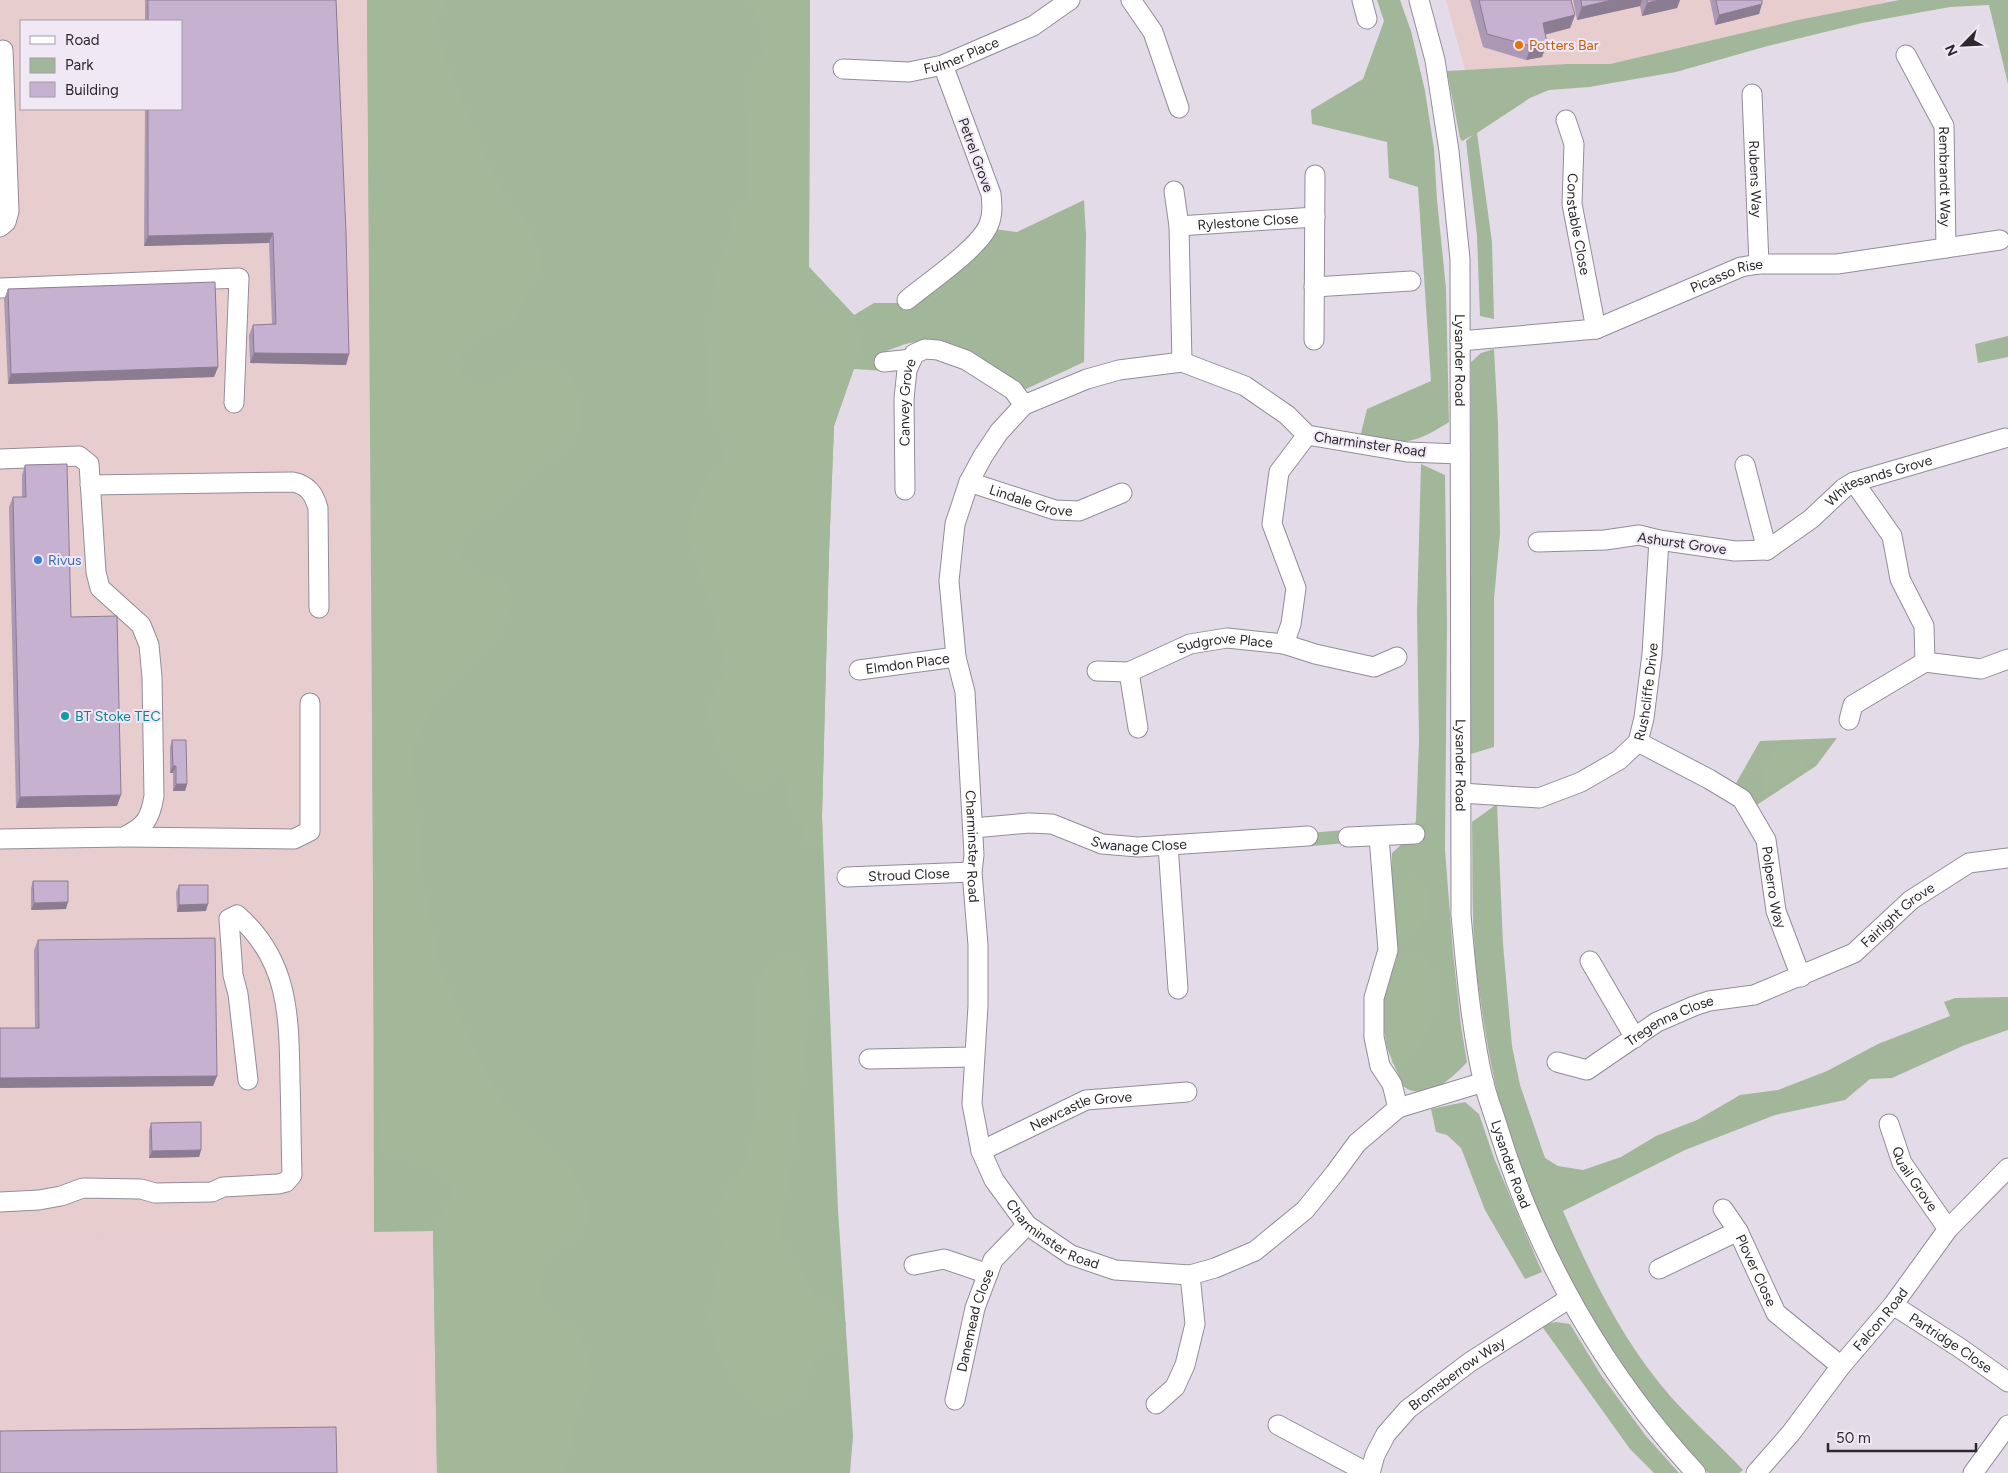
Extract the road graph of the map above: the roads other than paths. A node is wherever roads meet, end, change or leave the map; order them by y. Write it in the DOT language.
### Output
graph roads {
  1 [pos="1070,0"];
  2 [pos="1131,0"];
  3 [pos="1362,0"];
  4 [pos="1419,0"];
  5 [pos="1366,19"];
  6 [pos="3,50"];
  7 [pos="1906,55"];
  8 [pos="943,65"];
  9 [pos="843,69"];
  10 [pos="1752,94"];
  11 [pos="1179,108"];
  12 [pos="1566,120"];
  13 [pos="1315,175"];
  14 [pos="1174,191"];
  15 [pos="1315,217"];
  16 [pos="0,226"];
  17 [pos="1179,226"];
  18 [pos="2000,240"];
  19 [pos="1946,248"];
  20 [pos="1759,264"];
  21 [pos="1411,281"];
  22 [pos="1314,287"];
  23 [pos="0,288"];
  24 [pos="907,300"];
  25 [pos="1596,329"];
  26 [pos="1314,340"];
  27 [pos="1460,341"];
  28 [pos="912,359"];
  29 [pos="884,362"];
  30 [pos="1182,362"];
  31 [pos="234,403"];
  32 [pos="1024,405"];
  33 [pos="1307,435"];
  34 [pos="2005,438"];
  35 [pos="1460,454"];
  36 [pos="0,459"];
  37 [pos="1745,465"];
  38 [pos="970,482"];
  39 [pos="1854,482"];
  40 [pos="90,485"];
  41 [pos="905,490"];
  42 [pos="1122,493"];
  43 [pos="1659,540"];
  44 [pos="1538,542"];
  45 [pos="1767,550"];
  46 [pos="319,608"];
  47 [pos="1284,644"];
  48 [pos="956,657"];
  49 [pos="1397,657"];
  50 [pos="2008,659"];
  51 [pos="1925,662"];
  52 [pos="858,670"];
  53 [pos="1097,671"];
  54 [pos="1129,672"];
  55 [pos="310,703"];
  56 [pos="1849,720"];
  57 [pos="1138,728"];
  58 [pos="1638,742"];
  59 [pos="1462,793"];
  60 [pos="973,828"];
  61 [pos="1415,834"];
  62 [pos="1308,836"];
  63 [pos="124,837"];
  64 [pos="1348,837"];
  65 [pos="1379,837"];
  66 [pos="0,839"];
  67 [pos="1168,845"];
  68 [pos="2008,858"];
  69 [pos="972,872"];
  70 [pos="847,877"];
  71 [pos="1590,961"];
  72 [pos="1795,978"];
  73 [pos="1178,989"];
  74 [pos="1634,1038"];
  75 [pos="973,1057"];
  76 [pos="869,1059"];
  77 [pos="1557,1062"];
  78 [pos="248,1080"];
  79 [pos="1484,1082"];
  80 [pos="1187,1092"];
  81 [pos="1398,1108"];
  82 [pos="1889,1124"];
  83 [pos="980,1151"];
  84 [pos="2008,1168"];
  85 [pos="0,1202"];
  86 [pos="1723,1208"];
  87 [pos="1027,1225"];
  88 [pos="1948,1229"];
  89 [pos="1738,1231"];
  90 [pos="914,1265"];
  91 [pos="1659,1269"];
  92 [pos="988,1274"];
  93 [pos="1190,1274"];
  94 [pos="1570,1298"];
  95 [pos="1893,1305"];
  96 [pos="1841,1366"];
  97 [pos="2008,1382"];
  98 [pos="955,1400"];
  99 [pos="1156,1404"];
  100 [pos="2008,1424"];
  101 [pos="1278,1425"];
  102 [pos="1369,1473"];
  103 [pos="1696,1473"];
  104 [pos="1756,1473"];
  105 [pos="1973,1473"];
  1 -- 8 [label="street, Fulmer Place"];
  2 -- 11 [label="street"];
  3 -- 5 [label="street"];
  4 -- 27 [label="street, Lysander Road"];
  6 -- 16 [label="street"];
  7 -- 19 [label="street, Rembrandt Way"];
  8 -- 9 [label="street, Fulmer Place"];
  8 -- 24 [label="street, Petrel Grove"];
  10 -- 20 [label="street, Rubens Way"];
  12 -- 25 [label="street, Constable Close"];
  13 -- 15 [label="street, Rylestone Close"];
  14 -- 17 [label="street, Rylestone Close"];
  15 -- 17 [label="street, Rylestone Close"];
  15 -- 22 [label="street, Rylestone Close"];
  17 -- 30 [label="street, Rylestone Close"];
  18 -- 19 [label="street, Picasso Rise"];
  19 -- 20 [label="street, Picasso Rise"];
  20 -- 25 [label="street, Picasso Rise"];
  21 -- 22 [label="street"];
  22 -- 26 [label="street, Rylestone Close"];
  23 -- 31 [label="street"];
  25 -- 27 [label="street, Picasso Rise"];
  27 -- 35 [label="street, Lysander Road"];
  28 -- 29 [label="street"];
  28 -- 32 [label="street, Canvey Grove"];
  28 -- 41 [label="street, Canvey Grove"];
  30 -- 32 [label="street, Charminster Road"];
  30 -- 33 [label="street, Charminster Road"];
  32 -- 38 [label="street, Charminster Road"];
  33 -- 35 [label="street, Charminster Road"];
  33 -- 47 [label="street, Sudgrove Place"];
  34 -- 39 [label="street, Whitesands Grove"];
  35 -- 59 [label="street, Lysander Road"];
  36 -- 40 [label="street"];
  37 -- 45 [label="street"];
  38 -- 42 [label="street, Lindale Grove"];
  38 -- 48 [label="street, Charminster Road"];
  39 -- 45 [label="street, Whitesands Grove"];
  39 -- 51 [label="street"];
  40 -- 46 [label="street"];
  40 -- 63 [label="street"];
  43 -- 44 [label="street, Ashurst Grove"];
  43 -- 45 [label="street, Ashurst Grove"];
  43 -- 58 [label="street, Rushcliffe Drive"];
  47 -- 49 [label="street"];
  47 -- 54 [label="street, Sudgrove Place"];
  48 -- 52 [label="street, Elmdon Place"];
  48 -- 60 [label="street, Charminster Road"];
  50 -- 51 [label="street"];
  51 -- 56 [label="street"];
  53 -- 54 [label="street, Sudgrove Place"];
  54 -- 57 [label="street"];
  55 -- 63 [label="street"];
  58 -- 59 [label="street, Rushcliffe Drive"];
  58 -- 72 [label="street, Polperro Way"];
  59 -- 79 [label="street, Lysander Road"];
  60 -- 67 [label="street, Swanage Close"];
  60 -- 69 [label="street, Charminster Road"];
  61 -- 65 [label="street"];
  62 -- 67 [label="street, Swanage Close"];
  63 -- 66 [label="street"];
  64 -- 65 [label="street"];
  65 -- 81 [label="street"];
  67 -- 73 [label="street"];
  68 -- 72 [label="street, Fairlight Grove"];
  69 -- 70 [label="street, Stroud Close"];
  69 -- 75 [label="street, Charminster Road"];
  71 -- 74 [label="street"];
  72 -- 74 [label="street, Tregenna Close"];
  74 -- 77 [label="street, Tregenna Close"];
  75 -- 76 [label="street"];
  75 -- 83 [label="street, Charminster Road"];
  78 -- 85 [label="street"];
  79 -- 81 [label="street, Charminster Road"];
  79 -- 94 [label="street, Lysander Road"];
  80 -- 83 [label="street, Newcastle Grove"];
  81 -- 93 [label="street, Charminster Road"];
  82 -- 88 [label="street, Quail Grove"];
  83 -- 87 [label="street, Charminster Road"];
  84 -- 88 [label="street, Falcon Road"];
  86 -- 89 [label="street"];
  87 -- 92 [label="street, Danemead Close"];
  87 -- 93 [label="street, Charminster Road"];
  88 -- 95 [label="street, Falcon Road"];
  89 -- 91 [label="street, Plover Close"];
  89 -- 96 [label="street, Plover Close"];
  90 -- 92 [label="street"];
  92 -- 98 [label="street, Danemead Close"];
  93 -- 99 [label="street"];
  94 -- 102 [label="street, Bromsberrow Way"];
  94 -- 103 [label="street, Lysander Road"];
  95 -- 96 [label="street, Falcon Road"];
  95 -- 97 [label="street, Partridge Close"];
  96 -- 104 [label="street, Falcon Road"];
  100 -- 105 [label="street"];
  101 -- 102 [label="street, Bromsberrow Way"];
}
